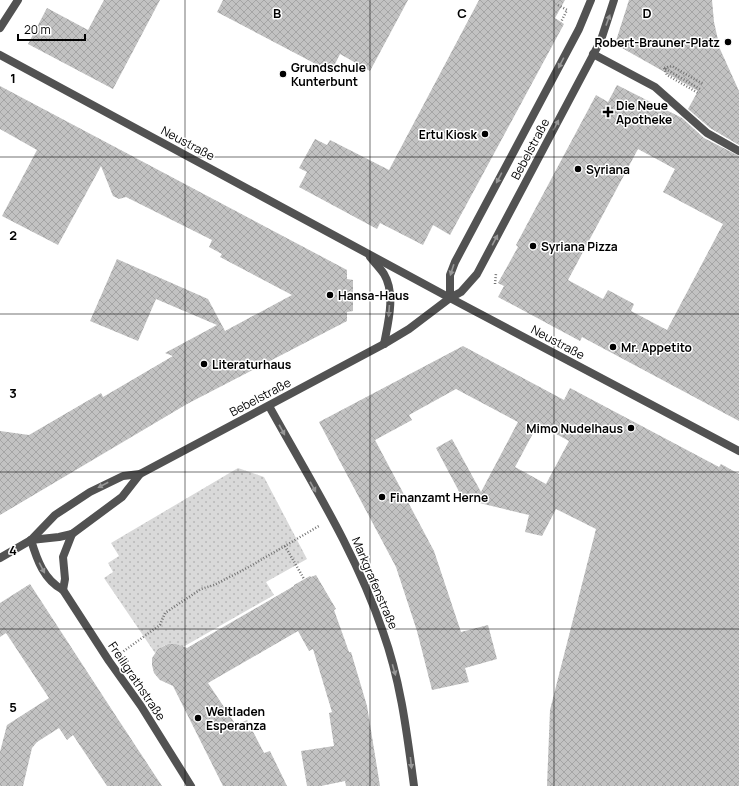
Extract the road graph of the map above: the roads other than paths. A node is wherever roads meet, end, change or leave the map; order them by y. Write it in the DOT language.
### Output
graph roads {
  1 [pos="18,0"];
  2 [pos="592,0"];
  3 [pos="614,0"];
  4 [pos="0,28"];
  5 [pos="594,54"];
  6 [pos="0,55"];
  7 [pos="739,151"];
  8 [pos="366,252"];
  9 [pos="450,298"];
  10 [pos="384,344"];
  11 [pos="269,406"];
  12 [pos="739,451"];
  13 [pos="140,474"];
  14 [pos="72,534"];
  15 [pos="31,540"];
  16 [pos="0,558"];
  17 [pos="63,590"];
  18 [pos="191,786"];
  19 [pos="414,786"];
  1 -- 4 [label="street"];
  2 -- 9 [label="street, Bebelstraße, one-way"];
  5 -- 3 [label="street, Bebelstraße, one-way"];
  5 -- 7 [label="street"];
  9 -- 5 [label="street, Bebelstraße, one-way"];
  6 -- 8 [label="street, Neustraße"];
  8 -- 9 [label="street, Neustraße"];
  8 -- 10 [label="street, Neustraße, one-way"];
  9 -- 10 [label="street, Bebelstraße"];
  9 -- 12 [label="street, Neustraße"];
  10 -- 11 [label="street, Bebelstraße"];
  11 -- 13 [label="street, Bebelstraße"];
  11 -- 19 [label="street, Markgrafenstraße, one-way"];
  13 -- 14 [label="street, Bebelstraße"];
  13 -- 15 [label="street, Bebelstraße, one-way"];
  14 -- 15 [label="street, Bebelstraße"];
  14 -- 17 [label="street"];
  15 -- 16 [label="street, Bebelstraße"];
  15 -- 17 [label="street, Freiligrathstraße, one-way"];
  17 -- 18 [label="street, Freiligrathstraße"];
}
